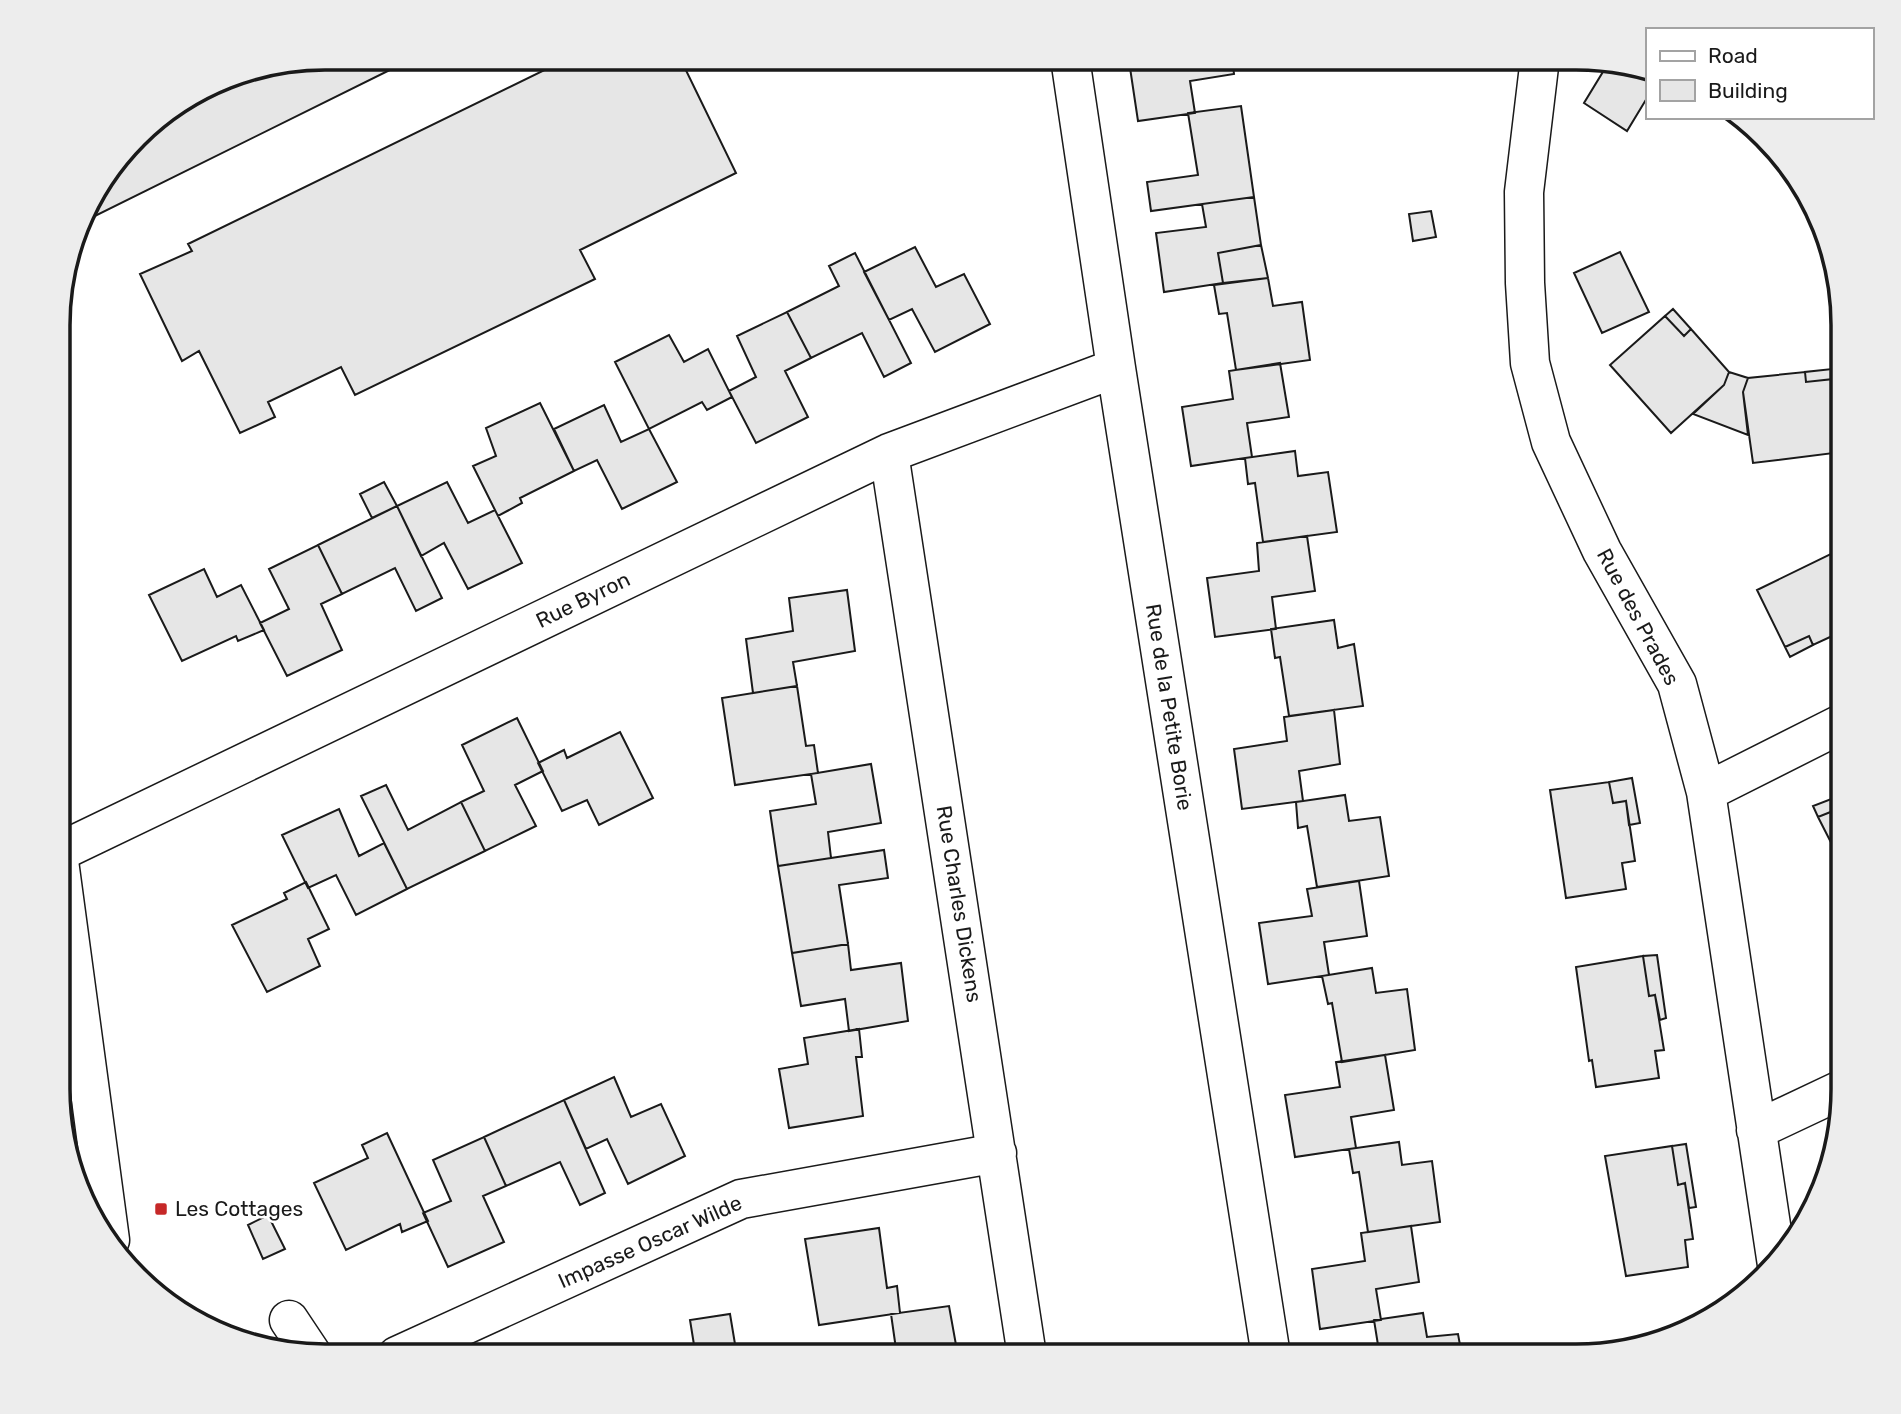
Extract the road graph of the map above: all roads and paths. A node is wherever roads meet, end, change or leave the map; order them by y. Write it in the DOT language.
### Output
graph roads {
  1 [pos="1072,70"];
  2 [pos="1539,70"];
  3 [pos="1116,368"];
  4 [pos="889,453"];
  5 [pos="1831,729"];
  6 [pos="1706,793"];
  7 [pos="70,847"];
  8 [pos="70,943"];
  9 [pos="1831,1095"];
  10 [pos="1756,1130"];
  11 [pos="998,1153"];
  12 [pos="108,1223"];
  13 [pos="1774,1249"];
  14 [pos="289,1320"];
  15 [pos="304,1343"];
  16 [pos="423,1344"];
  17 [pos="1025,1344"];
  18 [pos="1269,1344"];
  1 -- 3 [label="street, Rue de la Petite Borie"];
  2 -- 6 [label="street, Rue des Prades"];
  3 -- 4 [label="street, Rue Byron"];
  3 -- 18 [label="street, Rue de la Petite Borie"];
  4 -- 7 [label="street, Rue Byron"];
  4 -- 11 [label="street, Rue Charles Dickens"];
  5 -- 6 [label="street"];
  6 -- 10 [label="street, Rue des Prades"];
  8 -- 12 [label="street"];
  9 -- 10 [label="street"];
  10 -- 13 [label="street, Rue des Prades"];
  11 -- 16 [label="street, Impasse Oscar Wilde"];
  11 -- 17 [label="street, Rue Charles Dickens"];
  14 -- 15 [label="street"];
}
